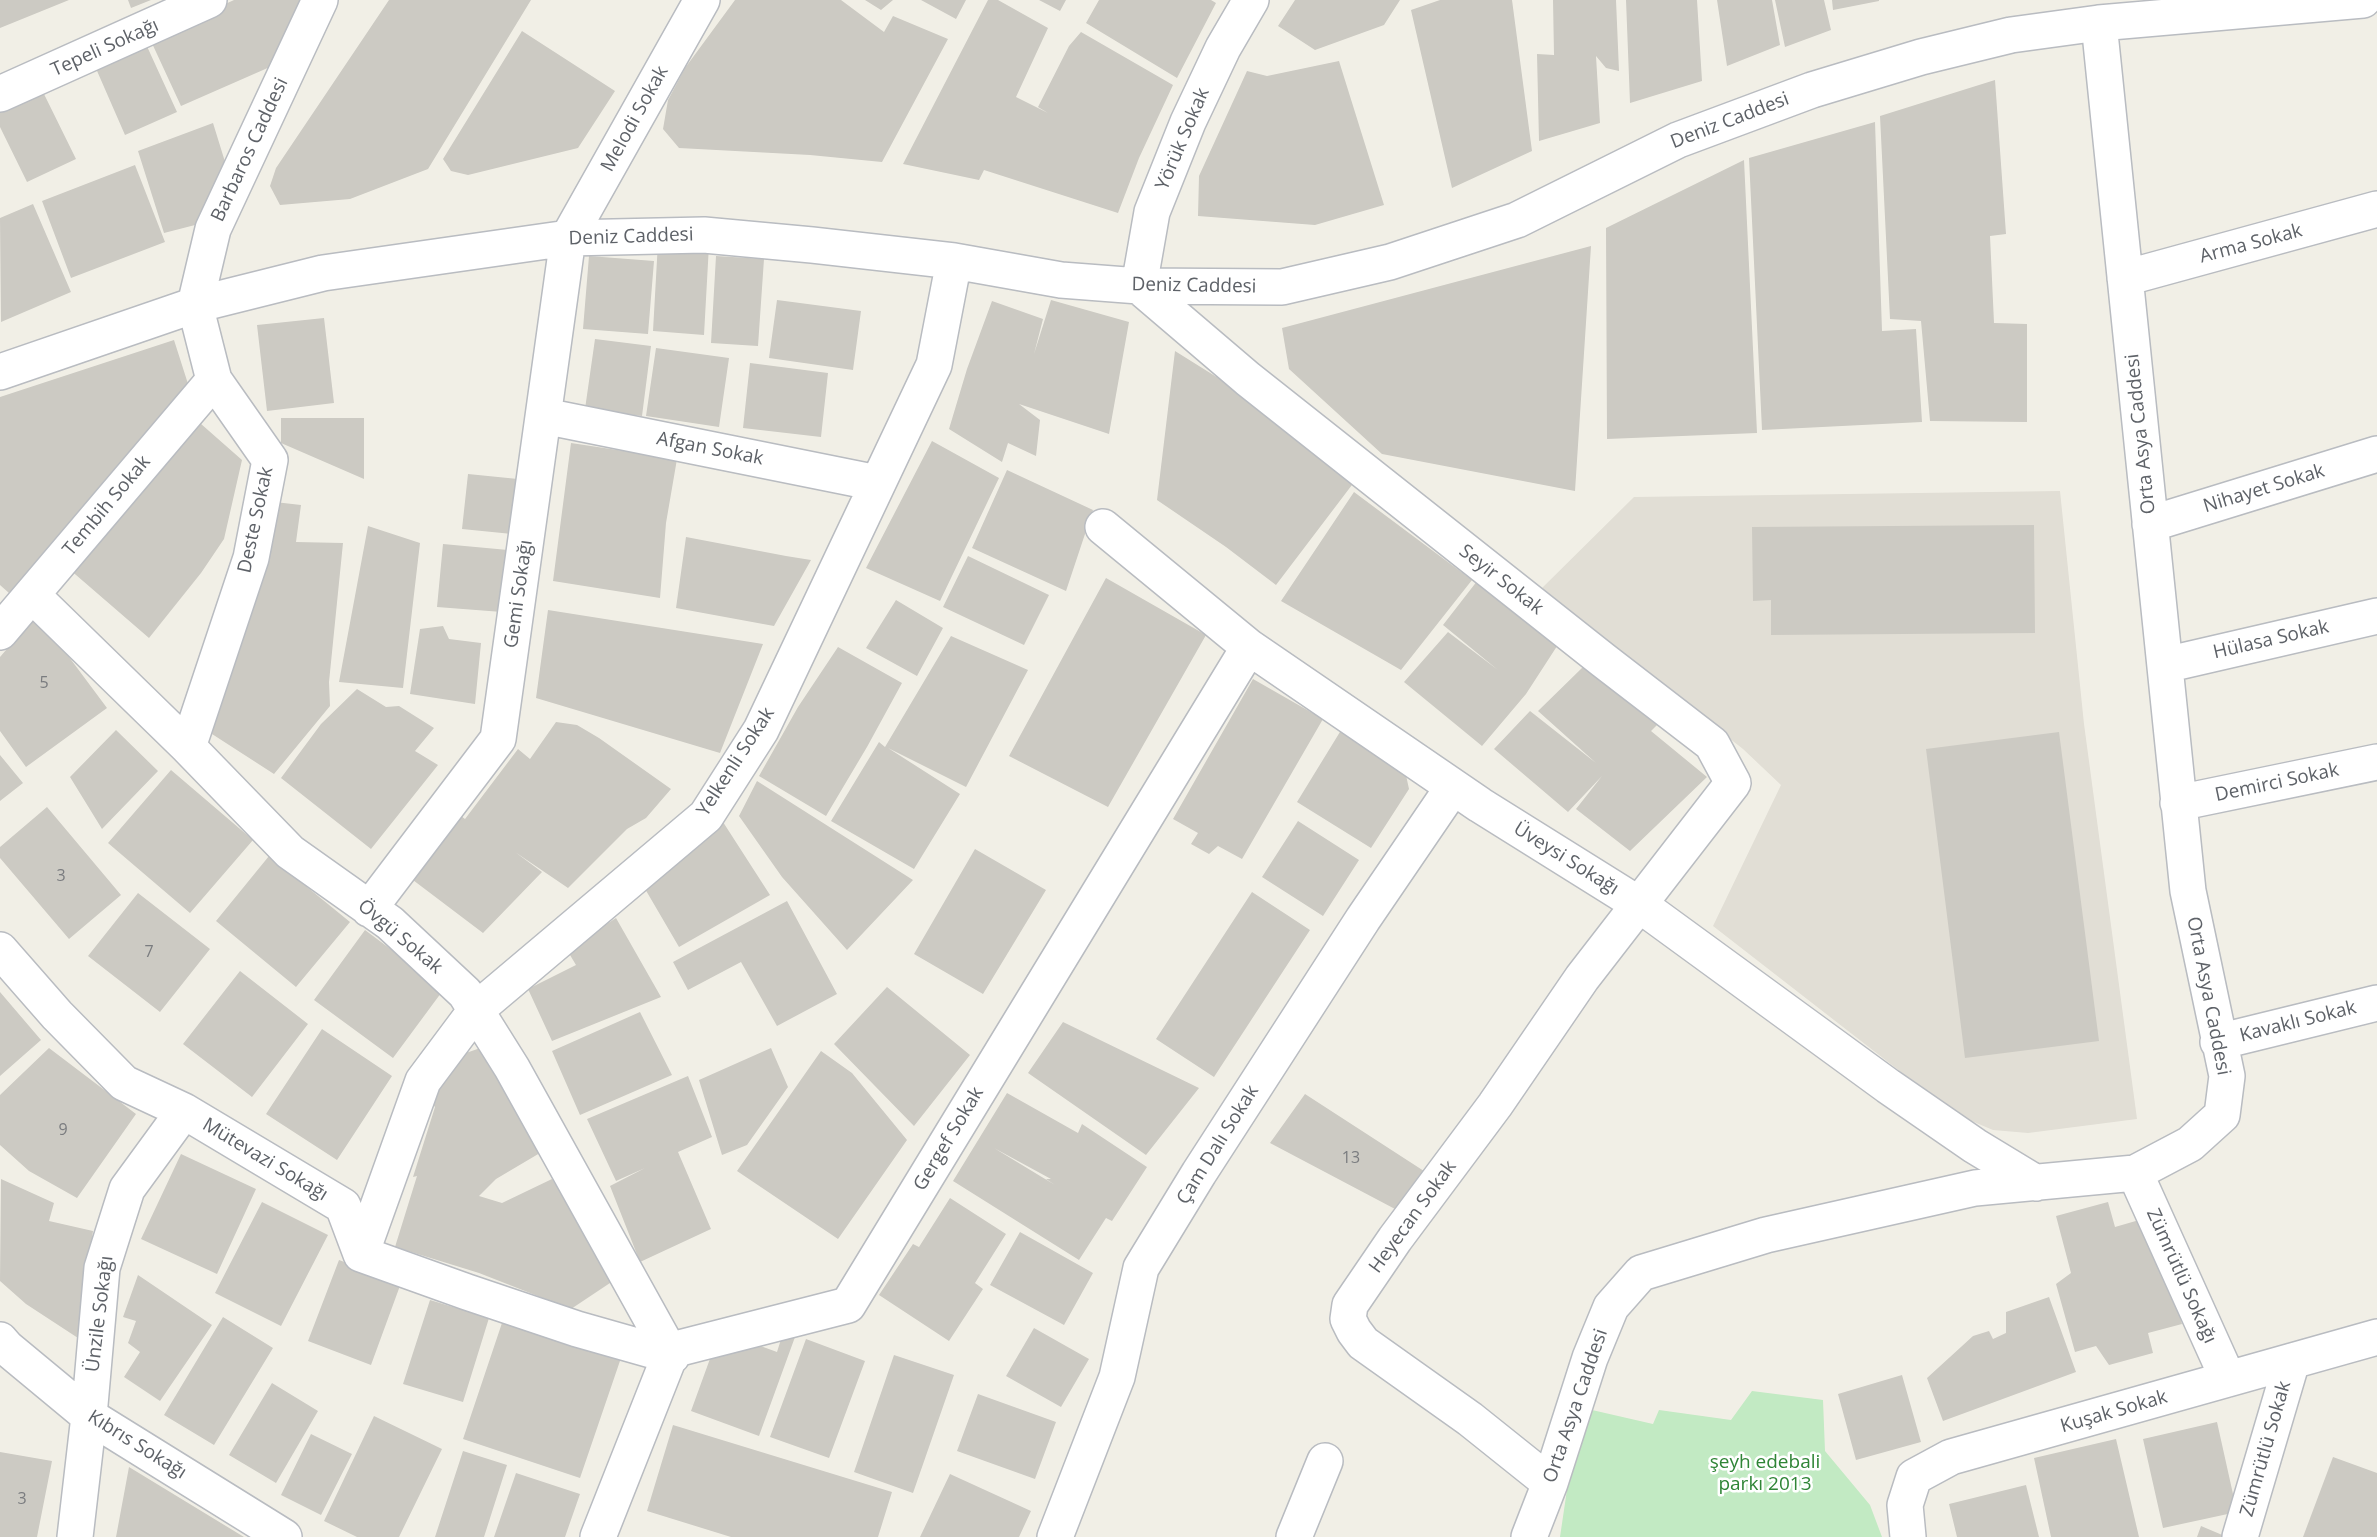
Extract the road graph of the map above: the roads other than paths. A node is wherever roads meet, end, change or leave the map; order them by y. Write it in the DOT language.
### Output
graph roads {
  1 [pos="209,0"];
  2 [pos="320,0"];
  3 [pos="702,0"];
  4 [pos="2363,0"];
  5 [pos="1242,3"];
  6 [pos="2233,6"];
  7 [pos="2099,23"];
  8 [pos="0,94"];
  9 [pos="2377,209"];
  10 [pos="568,238"];
  11 [pos="954,261"];
  12 [pos="2125,278"];
  13 [pos="1139,286"];
  14 [pos="195,305"];
  15 [pos="0,372"];
  16 [pos="214,380"];
  17 [pos="544,416"];
  18 [pos="2377,454"];
  19 [pos="877,483"];
  20 [pos="2150,524"];
  21 [pos="1103,527"];
  22 [pos="32,594"];
  23 [pos="2377,616"];
  24 [pos="0,632"];
  25 [pos="1249,647"];
  26 [pos="2165,664"];
  27 [pos="188,747"];
  28 [pos="2377,762"];
  29 [pos="1453,787"];
  30 [pos="2178,803"];
  31 [pos="1640,905"];
  32 [pos="369,908"];
  33 [pos="0,950"];
  34 [pos="2377,1003"];
  35 [pos="476,1010"];
  36 [pos="2218,1042"];
  37 [pos="184,1111"];
  38 [pos="2135,1173"];
  39 [pos="2036,1183"];
  40 [pos="360,1254"];
  41 [pos="2377,1337"];
  42 [pos="0,1340"];
  43 [pos="672,1356"];
  44 [pos="2292,1361"];
  45 [pos="2228,1380"];
  46 [pos="89,1416"];
  47 [pos="1325,1461"];
  48 [pos="1550,1483"];
  49 [pos="75,1537"];
  50 [pos="284,1537"];
  51 [pos="598,1537"];
  52 [pos="1055,1537"];
  53 [pos="1294,1537"];
  54 [pos="1529,1537"];
  55 [pos="1908,1537"];
  56 [pos="2240,1537"];
  1 -- 8 [label="street, Tepeli Sokağı"];
  2 -- 14 [label="street, Barbaros Caddesi"];
  3 -- 10 [label="street, Melodi Sokak"];
  4 -- 6 [label="street, Deniz Caddesi"];
  5 -- 13 [label="street, Yörük Sokak"];
  6 -- 7 [label="street, Deniz Caddesi"];
  7 -- 12 [label="street, Orta Asya Caddesi"];
  7 -- 13 [label="street, Deniz Caddesi"];
  9 -- 12 [label="street, Arma Sokak"];
  10 -- 11 [label="street, Deniz Caddesi"];
  10 -- 14 [label="street, Deniz Caddesi"];
  10 -- 17 [label="street, Gemi Sokağı"];
  11 -- 13 [label="street, Deniz Caddesi"];
  11 -- 19 [label="street, Yelkenli Sokak"];
  12 -- 20 [label="street, Orta Asya Caddesi"];
  13 -- 31 [label="street, Seyir Sokak"];
  14 -- 15 [label="street, Deniz Caddesi"];
  14 -- 16 [label="street, Deste Sokak"];
  16 -- 22 [label="street, Tembih Sokak"];
  16 -- 27 [label="street, Deste Sokak"];
  17 -- 19 [label="street, Afgan Sokak"];
  17 -- 32 [label="street, Gemi Sokağı"];
  18 -- 20 [label="street, Nihayet Sokak"];
  19 -- 35 [label="street, Yelkenli Sokak"];
  20 -- 26 [label="street, Orta Asya Caddesi"];
  21 -- 25 [label="street, Üveysi Sokağı"];
  22 -- 24 [label="street, Tembih Sokak"];
  22 -- 27 [label="street, Övgü Sokak"];
  23 -- 26 [label="street, Hülasa Sokak"];
  25 -- 29 [label="street, Üveysi Sokağı"];
  25 -- 43 [label="street, Gergef Sokak"];
  26 -- 30 [label="street, Orta Asya Caddesi"];
  27 -- 32 [label="street, Övgü Sokak"];
  28 -- 30 [label="street, Demirci Sokak"];
  29 -- 31 [label="street, Üveysi Sokağı"];
  29 -- 52 [label="street, Çam Dalı Sokak"];
  30 -- 36 [label="street, Orta Asya Caddesi"];
  31 -- 39 [label="street, Üveysi Sokağı"];
  31 -- 48 [label="street, Heyecan Sokak"];
  32 -- 35 [label="street, Övgü Sokak"];
  33 -- 37 [label="street, Mütevazi Sokağı"];
  34 -- 36 [label="street, Kavaklı Sokak"];
  35 -- 40 [label="street, Yelkenli Sokak"];
  35 -- 43 [label="street, Övgü Sokak"];
  36 -- 38 [label="street, Orta Asya Caddesi"];
  37 -- 40 [label="street, Mütevazi Sokağı"];
  37 -- 46 [label="street, Ünzile Sokağı"];
  38 -- 39 [label="street, Orta Asya Caddesi"];
  38 -- 45 [label="street, Zümrütlü Sokağı"];
  39 -- 48 [label="street, Orta Asya Caddesi"];
  40 -- 43 [label="street"];
  41 -- 44 [label="street, Kuşak Sokak"];
  42 -- 46 [label="street, Kıbrıs Sokağı"];
  43 -- 51 [label="street"];
  44 -- 45 [label="street, Kuşak Sokak"];
  44 -- 56 [label="street, Zümrütlü Sokak"];
  45 -- 55 [label="street, Kuşak Sokak"];
  46 -- 49 [label="street, Ünzile Sokağı"];
  46 -- 50 [label="street, Kıbrıs Sokağı"];
  47 -- 53 [label="street"];
  48 -- 54 [label="street, Orta Asya Caddesi"];
}
